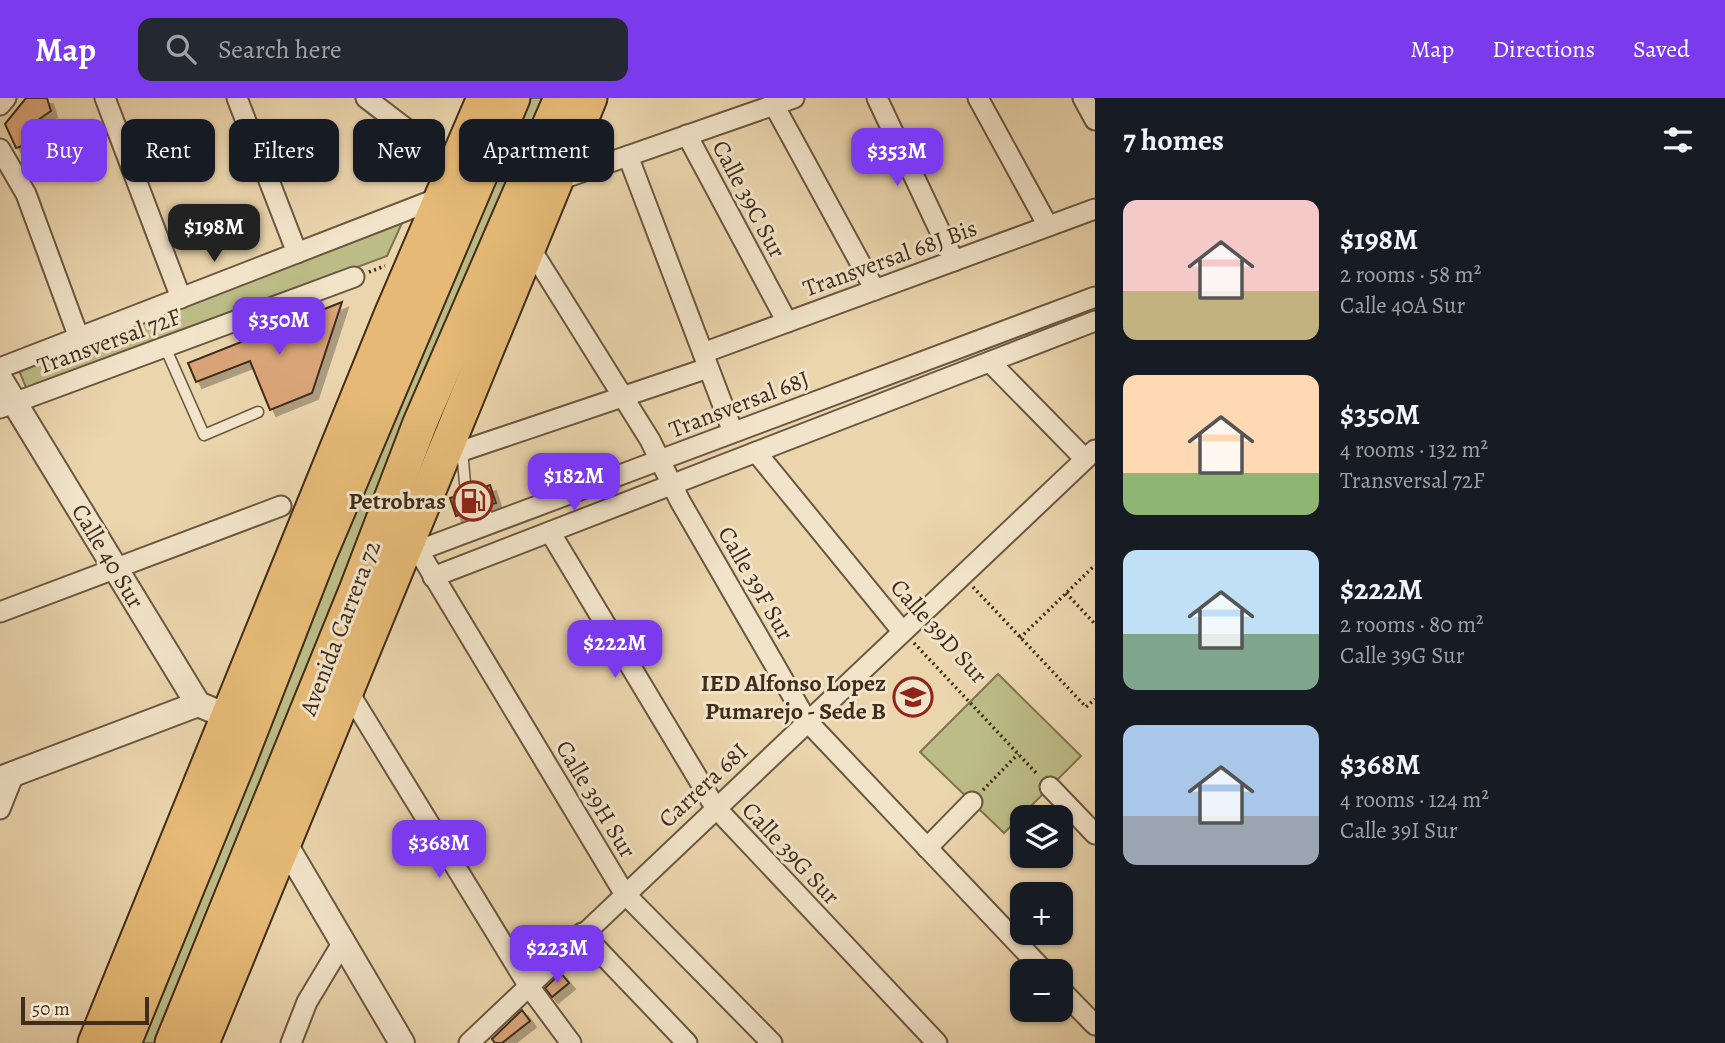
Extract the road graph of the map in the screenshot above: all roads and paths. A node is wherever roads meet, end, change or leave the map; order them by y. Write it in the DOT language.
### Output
graph roads {
  1 [pos="6,98"];
  2 [pos="105,98"];
  3 [pos="237,98"];
  4 [pos="366,98"];
  5 [pos="484,98"];
  6 [pos="513,98"];
  7 [pos="561,98"];
  8 [pos="590,98"];
  9 [pos="794,98"];
  10 [pos="877,98"];
  11 [pos="978,98"];
  12 [pos="1083,98"];
  13 [pos="0,105"];
  14 [pos="774,105"];
  15 [pos="581,119"];
  16 [pos="1095,120"];
  17 [pos="687,135"];
  18 [pos="0,149"];
  19 [pos="628,156"];
  20 [pos="614,161"];
  21 [pos="455,166"];
  22 [pos="556,182"];
  23 [pos="442,197"];
  24 [pos="1095,209"];
  25 [pos="1048,226"];
  26 [pos="529,246"];
  27 [pos="297,253"];
  28 [pos="954,261"];
  29 [pos="354,277"];
  30 [pos="512,288"];
  31 [pos="875,290"];
  32 [pos="1095,296"];
  33 [pos="181,298"];
  34 [pos="1095,321"];
  35 [pos="787,322"];
  36 [pos="458,335"];
  37 [pos="79,338"];
  38 [pos="165,347"];
  39 [pos="705,360"];
  40 [pos="990,362"];
  41 [pos="0,368"];
  42 [pos="0,379"];
  43 [pos="623,396"];
  44 [pos="7,405"];
  45 [pos="258,412"];
  46 [pos="733,432"];
  47 [pos="757,452"];
  48 [pos="1090,454"];
  49 [pos="659,460"];
  50 [pos="446,469"];
  51 [pos="672,485"];
  52 [pos="281,506"];
  53 [pos="550,532"];
  54 [pos="409,553"];
  55 [pos="1095,565"];
  56 [pos="116,569"];
  57 [pos="962,575"];
  58 [pos="433,577"];
  59 [pos="1066,593"];
  60 [pos="0,612"];
  61 [pos="1095,624"];
  62 [pos="902,631"];
  63 [pos="1020,638"];
  64 [pos="348,691"];
  65 [pos="1095,699"];
  66 [pos="198,704"];
  67 [pos="229,717"];
  68 [pos="807,721"];
  69 [pos="1018,754"];
  70 [pos="7,777"];
  71 [pos="1050,787"];
  72 [pos="972,802"];
  73 [pos="715,807"];
  74 [pos="0,809"];
  75 [pos="1095,834"];
  76 [pos="285,844"];
  77 [pos="927,848"];
  78 [pos="624,893"];
  79 [pos="582,933"];
  80 [pos="343,942"];
  81 [pos="212,948"];
  82 [pos="1033,959"];
  83 [pos="149,985"];
  84 [pos="528,985"];
  85 [pos="1073,1002"];
  86 [pos="1095,1025"];
  87 [pos="95,1043"];
  88 [pos="104,1043"];
  89 [pos="124,1043"];
  90 [pos="172,1043"];
  91 [pos="194,1043"];
  92 [pos="202,1043"];
  93 [pos="291,1043"];
  94 [pos="402,1043"];
  95 [pos="469,1043"];
  96 [pos="571,1043"];
  97 [pos="687,1043"];
  98 [pos="772,1043"];
  99 [pos="937,1043"];
  1 -- 13 [label="street"];
  2 -- 33 [label="street"];
  3 -- 27 [label="street"];
  4 -- 21 [label="street"];
  5 -- 21 [label="highway"];
  6 -- 83 [label="highway, Avenida Carrera 72"];
  7 -- 36 [label="highway, Avenida Carrera 72"];
  8 -- 15 [label="highway, Avenida Carrera 72"];
  9 -- 14 [label="street"];
  10 -- 28 [label="street"];
  11 -- 25 [label="street"];
  12 -- 16 [label="street"];
  14 -- 17 [label="street"];
  14 -- 31 [label="street"];
  17 -- 19 [label="street"];
  17 -- 35 [label="street, Calle 39C Sur"];
  18 -- 37 [label="street"];
  19 -- 20 [label="street"];
  19 -- 39 [label="street"];
  21 -- 23 [label="highway"];
  22 -- 26 [label="highway, Avenida Carrera 72"];
  23 -- 27 [label="street"];
  23 -- 67 [label="highway"];
  24 -- 25 [label="street, Transversal 68J Bis"];
  25 -- 28 [label="street, Transversal 68J Bis"];
  26 -- 30 [label="highway, Avenida Carrera 72"];
  26 -- 43 [label="street, Calle 39F Sur"];
  27 -- 33 [label="street"];
  28 -- 31 [label="street, Transversal 68J Bis"];
  29 -- 38 [label="street, Transversal 72F"];
  30 -- 36 [label="highway"];
  30 -- 50 [label="highway, Avenida Carrera 72"];
  31 -- 35 [label="street, Transversal 68J Bis"];
  32 -- 46 [label="street, Transversal 68J"];
  33 -- 37 [label="street"];
  34 -- 40 [label="street, Transversal 68J"];
  35 -- 39 [label="street, Transversal 68J Bis"];
  36 -- 81 [label="highway, Avenida Carrera 72"];
  37 -- 41 [label="street"];
  38 -- 44 [label="street, Transversal 72F"];
  38 -- 45 [label="lane"];
  39 -- 43 [label="street, Transversal 68J Bis"];
  39 -- 46 [label="street"];
  40 -- 47 [label="street, Transversal 68J"];
  40 -- 48 [label="street"];
  42 -- 44 [label="street, Calle 40 Sur"];
  43 -- 49 [label="street, Calle 39F Sur"];
  43 -- 50 [label="street, Transversal 68J Bis"];
  44 -- 56 [label="street, Calle 40 Sur"];
  46 -- 49 [label="street, Transversal 68J"];
  47 -- 51 [label="street, Transversal 68J"];
  47 -- 62 [label="street, Calle 39D Sur"];
  48 -- 57 [label="street, Carrera 68I"];
  49 -- 51 [label="street, Calle 39F Sur"];
  49 -- 54 [label="street, Transversal 68J"];
  50 -- 50 [label="lane"];
  50 -- 54 [label="highway, Avenida Carrera 72"];
  51 -- 53 [label="street, Transversal 68J"];
  51 -- 68 [label="street, Calle 39F Sur"];
  52 -- 56 [label="street"];
  53 -- 58 [label="street, Transversal 68J"];
  53 -- 73 [label="street, Calle 39G Sur"];
  54 -- 58 [label="street, Calle 39H Sur"];
  54 -- 64 [label="highway, Avenida Carrera 72"];
  55 -- 59 [label="path"];
  56 -- 60 [label="street"];
  56 -- 66 [label="street, Calle 40 Sur"];
  57 -- 62 [label="street, Carrera 68I"];
  57 -- 63 [label="path"];
  58 -- 78 [label="street, Calle 39H Sur"];
  59 -- 61 [label="path"];
  59 -- 63 [label="path"];
  62 -- 68 [label="street, Carrera 68I"];
  62 -- 69 [label="path, Calle 39D Sur"];
  63 -- 65 [label="path"];
  64 -- 76 [label="highway, Avenida Carrera 72"];
  64 -- 84 [label="street"];
  66 -- 67 [label="street"];
  66 -- 70 [label="street"];
  67 -- 87 [label="highway"];
  68 -- 73 [label="street, Carrera 68I"];
  68 -- 77 [label="street, Calle 39F Sur"];
  69 -- 71 [label="path, Calle 39D Sur"];
  69 -- 72 [label="path"];
  70 -- 74 [label="street"];
  71 -- 75 [label="street"];
  72 -- 77 [label="street"];
  73 -- 78 [label="street, Carrera 68I"];
  73 -- 99 [label="street, Calle 39G Sur"];
  76 -- 80 [label="street"];
  76 -- 92 [label="highway, Avenida Carrera 72"];
  77 -- 82 [label="street, Calle 39F Sur"];
  78 -- 79 [label="street, Carrera 68I"];
  78 -- 98 [label="street, Calle 39H Sur"];
  79 -- 84 [label="street, Carrera 68I"];
  79 -- 97 [label="street"];
  80 -- 93 [label="street"];
  80 -- 94 [label="street"];
  81 -- 90 [label="highway, Avenida Carrera 72"];
  81 -- 91 [label="highway"];
  83 -- 88 [label="highway"];
  83 -- 89 [label="highway, Avenida Carrera 72"];
  84 -- 95 [label="street, Carrera 68I"];
  84 -- 96 [label="street"];
  85 -- 86 [label="street"];
}
